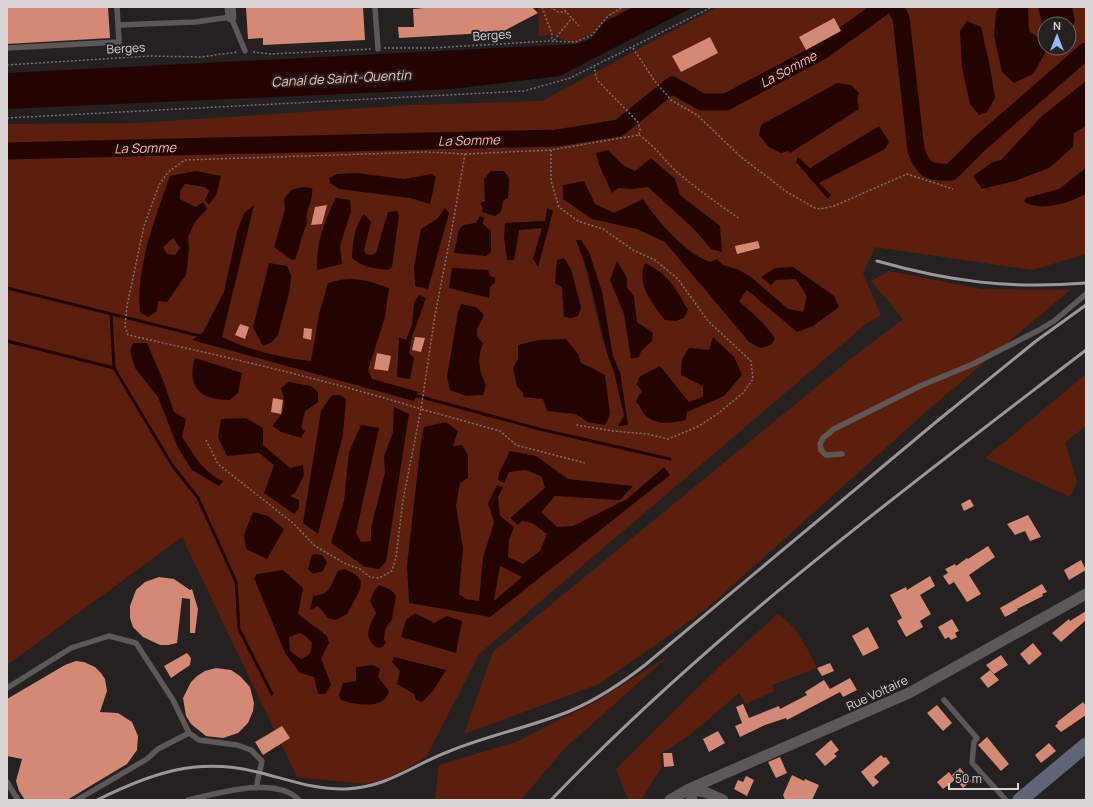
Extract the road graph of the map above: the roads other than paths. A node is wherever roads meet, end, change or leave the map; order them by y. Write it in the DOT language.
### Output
graph roads {
  1 [pos="117,7"];
  2 [pos="375,7"];
  3 [pos="231,12"];
  4 [pos="118,25"];
  5 [pos="7,48"];
  6 [pos="378,49"];
  7 [pos="245,51"];
  8 [pos="1086,294"];
  9 [pos="842,454"];
  10 [pos="1086,594"];
  11 [pos="7,688"];
  12 [pos="944,700"];
  13 [pos="189,733"];
  14 [pos="1086,745"];
  15 [pos="7,782"];
  16 [pos="256,788"];
  17 [pos="689,789"];
  18 [pos="18,800"];
  19 [pos="77,800"];
  20 [pos="188,800"];
  21 [pos="299,800"];
  22 [pos="670,800"];
  23 [pos="692,800"];
  24 [pos="723,800"];
  25 [pos="1006,800"];
  26 [pos="1020,800"];
  1 -- 4 [label="lane"];
  2 -- 6 [label="lane"];
  3 -- 4 [label="lane"];
  3 -- 7 [label="lane"];
  4 -- 5 [label="lane"];
  8 -- 9 [label="lane"];
  10 -- 17 [label="street, Rue Voltaire"];
  11 -- 13 [label="lane"];
  12 -- 25 [label="lane"];
  13 -- 16 [label="lane"];
  13 -- 19 [label="lane"];
  14 -- 26 [label="main road"];
  15 -- 18 [label="lane"];
  16 -- 20 [label="lane"];
  16 -- 21 [label="lane"];
  17 -- 22 [label="street, Rue Voltaire"];
  17 -- 23 [label="street"];
  17 -- 24 [label="street"];
}
